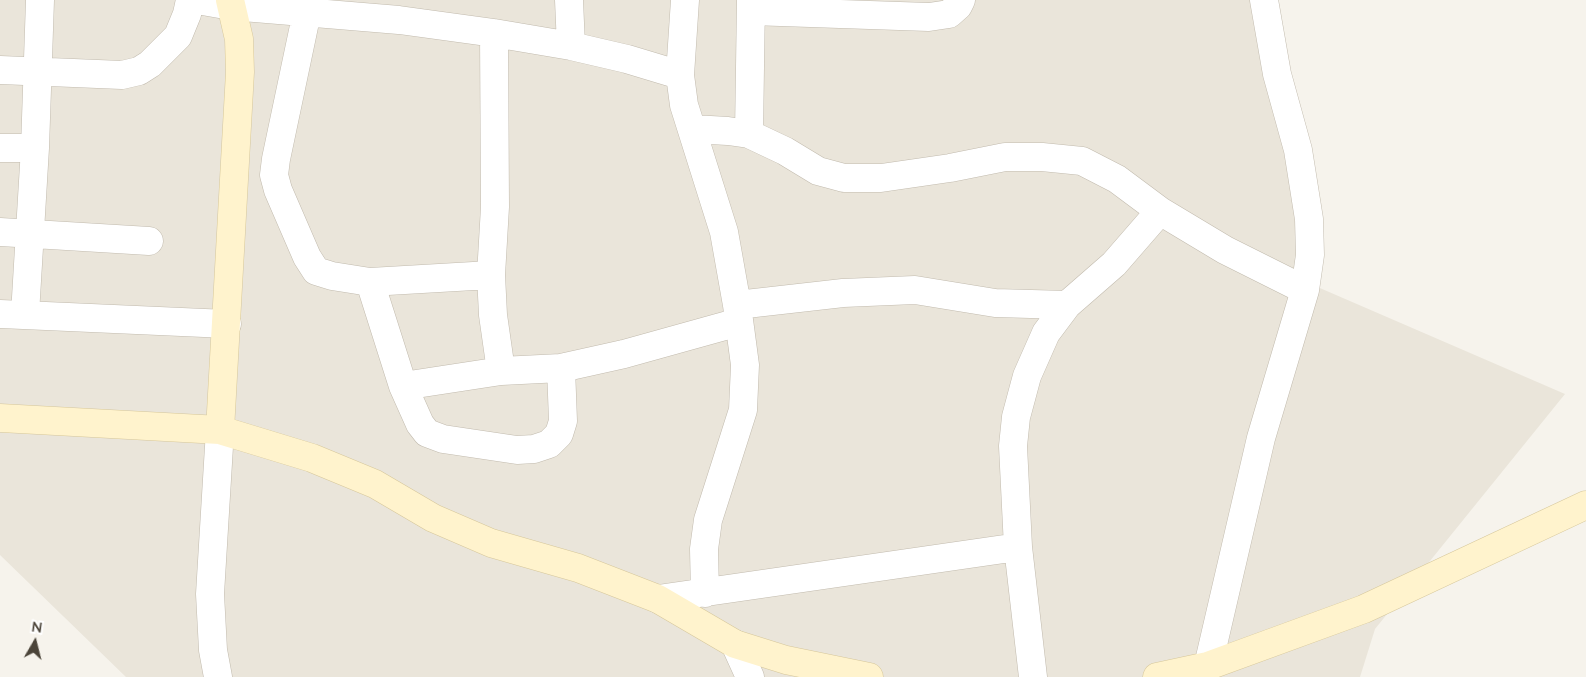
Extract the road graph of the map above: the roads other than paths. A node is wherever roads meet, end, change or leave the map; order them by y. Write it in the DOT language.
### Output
graph roads {
  1 [pos="40,0"];
  2 [pos="190,0"];
  3 [pos="197,0"];
  4 [pos="569,0"];
  5 [pos="685,0"];
  6 [pos="961,0"];
  7 [pos="1264,0"];
  8 [pos="230,3"];
  9 [pos="751,5"];
  10 [pos="306,12"];
  11 [pos="494,33"];
  12 [pos="571,46"];
  13 [pos="0,70"];
  14 [pos="37,72"];
  15 [pos="680,75"];
  16 [pos="692,129"];
  17 [pos="749,134"];
  18 [pos="0,148"];
  19 [pos="34,148"];
  20 [pos="1160,212"];
  21 [pos="0,232"];
  22 [pos="30,233"];
  23 [pos="149,240"];
  24 [pos="491,275"];
  25 [pos="370,282"];
  26 [pos="1305,290"];
  27 [pos="1068,305"];
  28 [pos="13,314"];
  29 [pos="738,314"];
  30 [pos="227,324"];
  31 [pos="561,368"];
  32 [pos="501,371"];
  33 [pos="402,386"];
  34 [pos="0,418"];
  35 [pos="220,430"];
  36 [pos="1586,505"];
  37 [pos="1018,547"];
  38 [pos="705,593"];
  39 [pos="658,599"];
  40 [pos="735,644"];
  41 [pos="1208,666"];
  42 [pos="218,677"];
  43 [pos="750,677"];
  44 [pos="869,677"];
  45 [pos="1033,677"];
  46 [pos="1157,677"];
  1 -- 14 [label="street"];
  2 -- 14 [label="street"];
  3 -- 8 [label="street"];
  4 -- 12 [label="street"];
  5 -- 15 [label="street"];
  6 -- 9 [label="street"];
  7 -- 26 [label="street"];
  8 -- 10 [label="street"];
  8 -- 30 [label="street"];
  9 -- 17 [label="street"];
  10 -- 11 [label="street"];
  10 -- 25 [label="street"];
  11 -- 12 [label="street"];
  11 -- 24 [label="street"];
  12 -- 15 [label="street"];
  13 -- 14 [label="street"];
  14 -- 19 [label="street"];
  15 -- 16 [label="street"];
  16 -- 17 [label="street"];
  16 -- 29 [label="street"];
  17 -- 20 [label="street"];
  18 -- 19 [label="street"];
  19 -- 22 [label="street"];
  20 -- 26 [label="street"];
  20 -- 27 [label="street"];
  21 -- 22 [label="street"];
  22 -- 23 [label="street"];
  22 -- 28 [label="street"];
  24 -- 25 [label="street"];
  24 -- 32 [label="street"];
  25 -- 33 [label="street"];
  26 -- 41 [label="street"];
  27 -- 29 [label="street"];
  27 -- 37 [label="street"];
  28 -- 30 [label="street"];
  29 -- 31 [label="street"];
  29 -- 38 [label="street"];
  30 -- 35 [label="street"];
  31 -- 32 [label="street"];
  31 -- 33 [label="street"];
  32 -- 33 [label="street"];
  34 -- 35 [label="street"];
  35 -- 39 [label="street"];
  35 -- 42 [label="street"];
  36 -- 41 [label="street"];
  37 -- 38 [label="street"];
  37 -- 45 [label="street"];
  38 -- 39 [label="street"];
  39 -- 40 [label="street"];
  40 -- 43 [label="street"];
  40 -- 44 [label="street"];
  41 -- 46 [label="street"];
}
